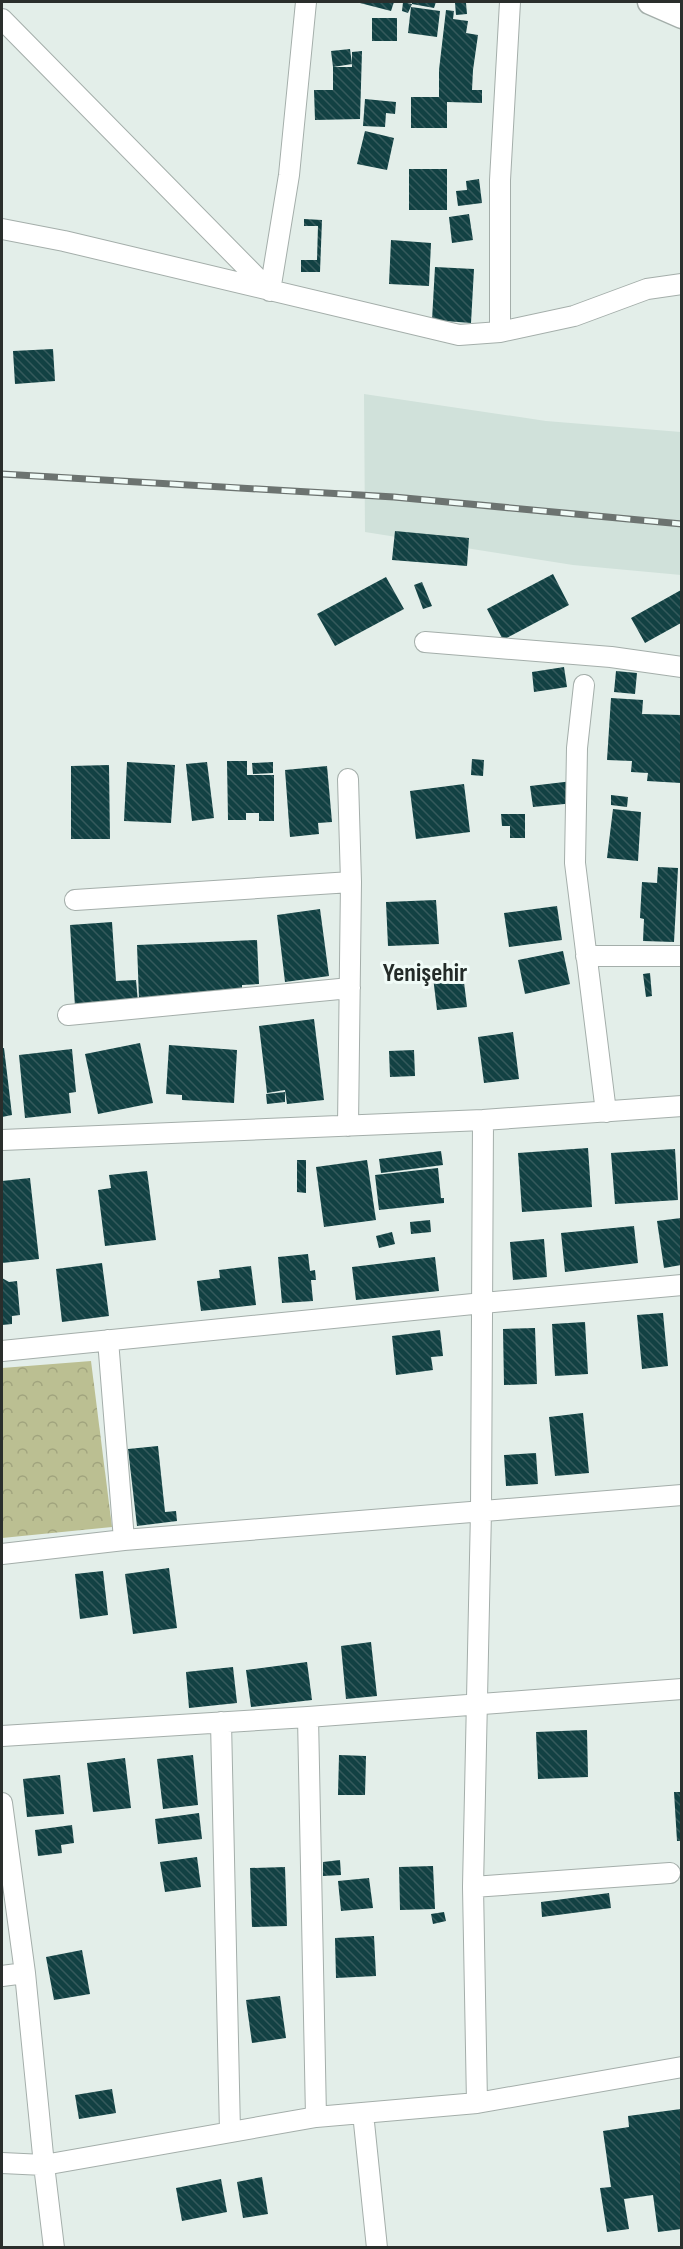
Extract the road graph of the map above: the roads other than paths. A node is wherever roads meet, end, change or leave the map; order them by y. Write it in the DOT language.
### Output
graph roads {
  1 [pos="510,2"];
  2 [pos="650,2"];
  3 [pos="303,3"];
  4 [pos="681,16"];
  5 [pos="2,19"];
  6 [pos="2,229"];
  7 [pos="681,284"];
  8 [pos="270,291"];
  9 [pos="500,332"];
  10 [pos="425,642"];
  11 [pos="681,667"];
  12 [pos="584,686"];
  13 [pos="348,779"];
  14 [pos="351,882"];
  15 [pos="75,900"];
  16 [pos="586,956"];
  17 [pos="681,956"];
  18 [pos="350,988"];
  19 [pos="68,1015"];
  20 [pos="681,1106"];
  21 [pos="606,1112"];
  22 [pos="483,1120"];
  23 [pos="348,1126"];
  24 [pos="2,1140"];
  25 [pos="681,1285"];
  26 [pos="483,1303"];
  27 [pos="108,1340"];
  28 [pos="2,1351"];
  29 [pos="681,1495"];
  30 [pos="481,1511"];
  31 [pos="124,1540"];
  32 [pos="2,1554"];
  33 [pos="681,1689"];
  34 [pos="476,1705"];
  35 [pos="308,1717"];
  36 [pos="221,1722"];
  37 [pos="2,1736"];
  38 [pos="2,1803"];
  39 [pos="670,1873"];
  40 [pos="472,1887"];
  41 [pos="25,1972"];
  42 [pos="2,1976"];
  43 [pos="681,2067"];
  44 [pos="477,2103"];
  45 [pos="363,2113"];
  46 [pos="316,2117"];
  47 [pos="230,2132"];
  48 [pos="2,2163"];
  49 [pos="44,2165"];
  50 [pos="54,2247"];
  51 [pos="377,2247"];
  1 -- 9 [label="street"];
  2 -- 4 [label="street"];
  3 -- 8 [label="street"];
  5 -- 8 [label="street"];
  6 -- 8 [label="street"];
  7 -- 9 [label="street"];
  8 -- 9 [label="street"];
  10 -- 11 [label="street"];
  12 -- 16 [label="street"];
  13 -- 14 [label="street"];
  14 -- 15 [label="street"];
  14 -- 18 [label="street"];
  16 -- 17 [label="street"];
  16 -- 21 [label="street"];
  18 -- 19 [label="street"];
  18 -- 23 [label="street"];
  20 -- 21 [label="street"];
  21 -- 22 [label="street"];
  22 -- 23 [label="street"];
  22 -- 26 [label="street"];
  23 -- 24 [label="street"];
  25 -- 26 [label="street"];
  26 -- 27 [label="street"];
  26 -- 30 [label="street"];
  27 -- 28 [label="street"];
  27 -- 31 [label="street"];
  29 -- 30 [label="street"];
  30 -- 31 [label="street"];
  30 -- 34 [label="street"];
  31 -- 32 [label="street"];
  33 -- 34 [label="street"];
  34 -- 35 [label="street"];
  34 -- 40 [label="street"];
  35 -- 36 [label="street"];
  35 -- 46 [label="street"];
  36 -- 37 [label="street"];
  36 -- 47 [label="street"];
  38 -- 41 [label="street"];
  39 -- 40 [label="street"];
  40 -- 44 [label="street"];
  41 -- 42 [label="street"];
  41 -- 49 [label="street"];
  43 -- 44 [label="street"];
  44 -- 45 [label="street"];
  45 -- 46 [label="street"];
  45 -- 51 [label="street"];
  46 -- 47 [label="street"];
  47 -- 49 [label="street"];
  48 -- 49 [label="street"];
  49 -- 50 [label="street"];
}
